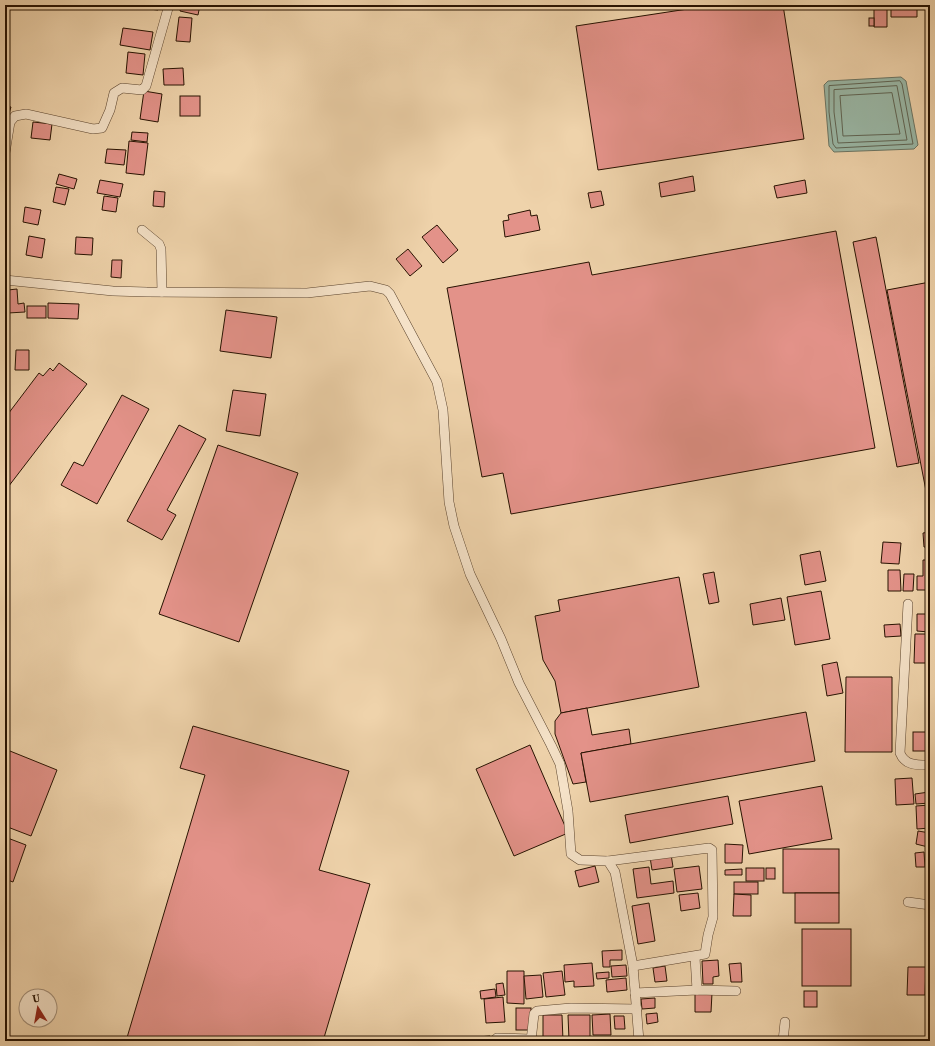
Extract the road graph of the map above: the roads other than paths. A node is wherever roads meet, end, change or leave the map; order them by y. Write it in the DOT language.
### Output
graph roads {
  1 [pos="169,5"];
  2 [pos="5,152"];
  3 [pos="142,230"];
  4 [pos="5,280"];
  5 [pos="162,292"];
  6 [pos="908,604"];
  7 [pos="930,766"];
  8 [pos="608,861"];
  9 [pos="908,902"];
  10 [pos="930,905"];
  11 [pos="695,957"];
  12 [pos="633,966"];
  13 [pos="697,990"];
  14 [pos="736,991"];
  15 [pos="635,993"];
  16 [pos="637,1008"];
  17 [pos="785,1022"];
  18 [pos="532,1039"];
  19 [pos="494,1041"];
  20 [pos="639,1041"];
  21 [pos="783,1041"];
  1 -- 2 [label="street"];
  3 -- 5 [label="street"];
  4 -- 5 [label="street"];
  5 -- 8 [label="street"];
  6 -- 7 [label="street"];
  8 -- 11 [label="street"];
  8 -- 12 [label="street"];
  9 -- 10 [label="street"];
  11 -- 12 [label="street"];
  11 -- 13 [label="street"];
  12 -- 15 [label="street"];
  13 -- 14 [label="street"];
  13 -- 15 [label="street"];
  15 -- 16 [label="street"];
  16 -- 18 [label="street"];
  16 -- 20 [label="street"];
  17 -- 21 [label="street"];
  18 -- 19 [label="street"];
}
